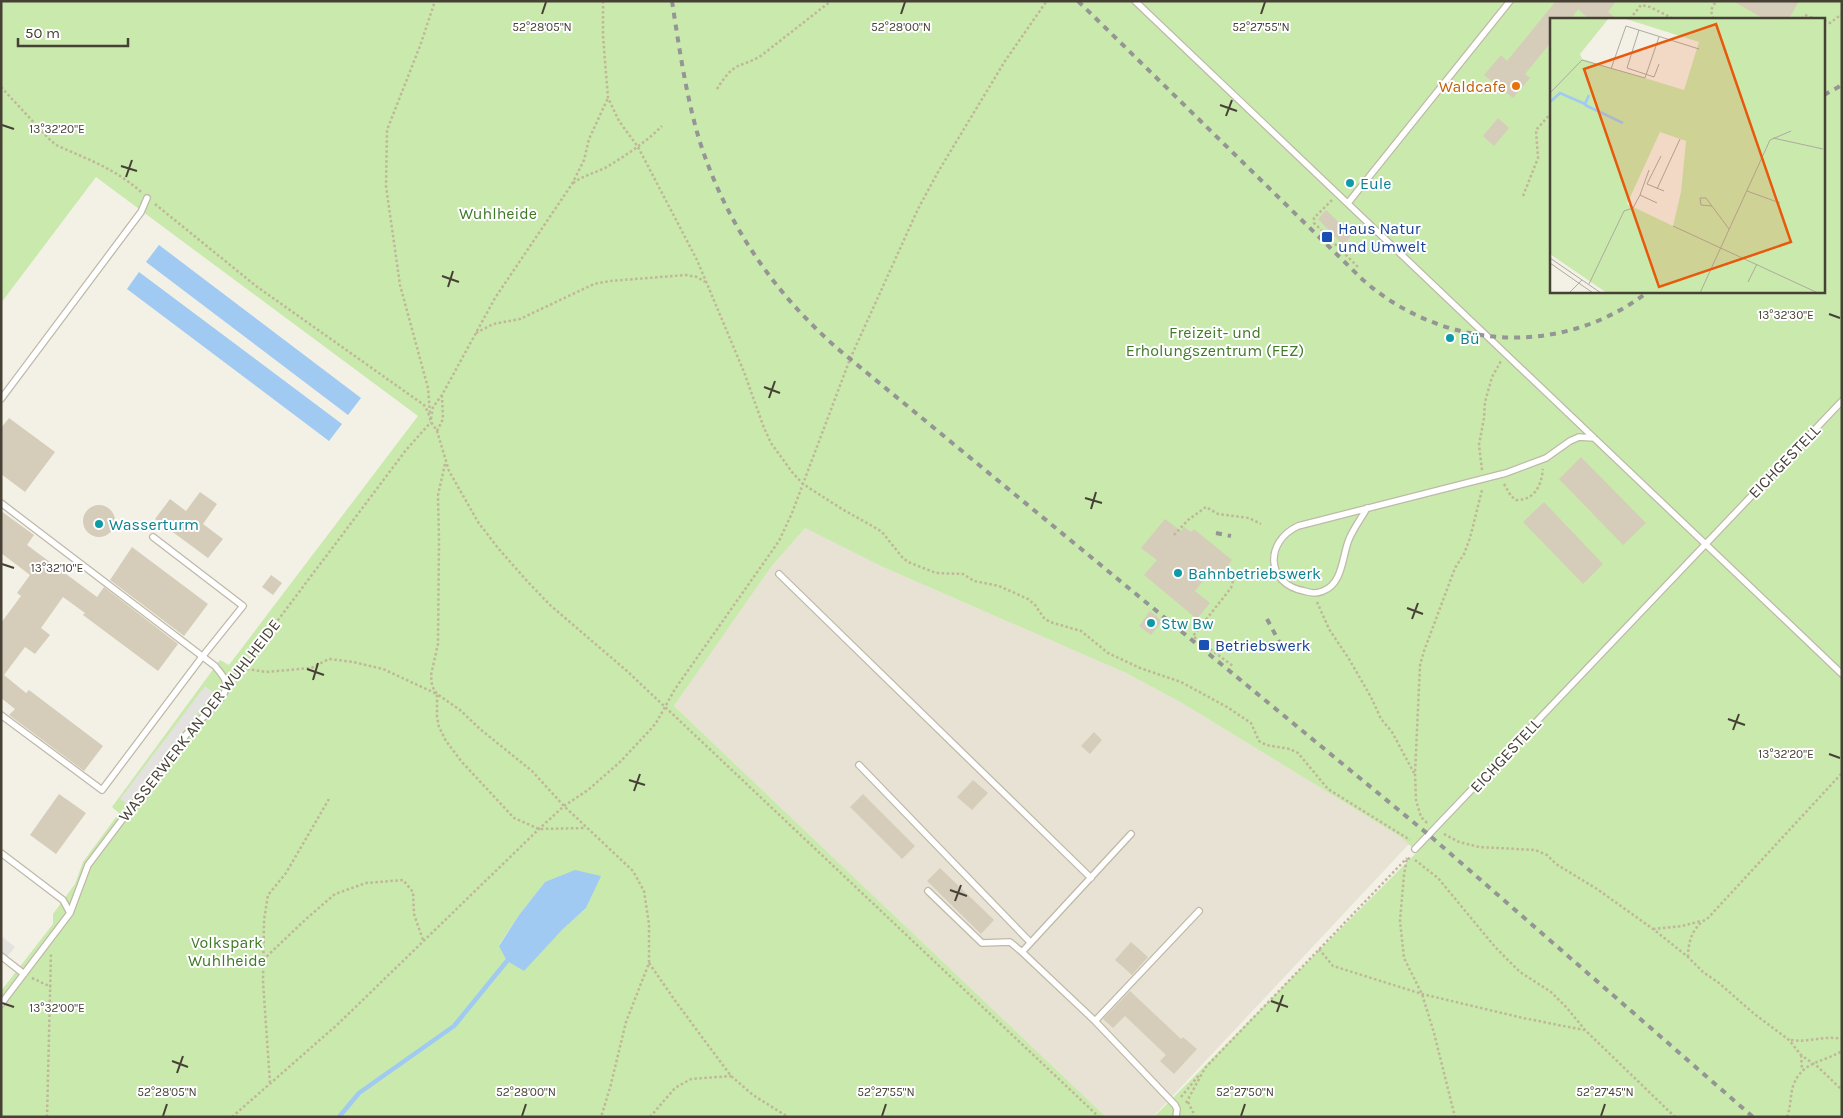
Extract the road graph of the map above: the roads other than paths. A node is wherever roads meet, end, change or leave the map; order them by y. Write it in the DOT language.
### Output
graph roads {
  1 [pos="1135,1"];
  2 [pos="1510,1"];
  3 [pos="147,198"];
  4 [pos="1348,203"];
  5 [pos="1,399"];
  6 [pos="1842,401"];
  7 [pos="1596,438"];
  8 [pos="1,503"];
  9 [pos="1367,508"];
  10 [pos="153,537"];
  11 [pos="1705,544"];
  12 [pos="779,574"];
  13 [pos="202,657"];
  14 [pos="1842,674"];
  15 [pos="1,715"];
  16 [pos="859,764"];
  17 [pos="1131,834"];
  18 [pos="1417,848"];
  19 [pos="1,854"];
  20 [pos="1091,878"];
  21 [pos="928,891"];
  22 [pos="1199,911"];
  23 [pos="70,913"];
  24 [pos="1030,942"];
  25 [pos="1022,952"];
  26 [pos="1,956"];
  27 [pos="24,974"];
  28 [pos="1,1004"];
  29 [pos="1095,1021"];
  30 [pos="1176,1117"];
  1 -- 4 [label="lane"];
  2 -- 4 [label="lane"];
  3 -- 5 [label="lane"];
  4 -- 7 [label="lane"];
  6 -- 11 [label="lane, EICHGESTELL"];
  7 -- 9 [label="lane"];
  7 -- 11 [label="lane"];
  8 -- 13 [label="lane"];
  9 -- 9 [label="lane"];
  10 -- 13 [label="lane"];
  11 -- 14 [label="lane"];
  11 -- 18 [label="lane, EICHGESTELL"];
  12 -- 20 [label="lane"];
  13 -- 15 [label="lane"];
  13 -- 23 [label="lane, WASSERWERK AN DER WUHLHEIDE"];
  16 -- 24 [label="lane"];
  17 -- 20 [label="lane"];
  19 -- 23 [label="lane"];
  20 -- 24 [label="lane"];
  21 -- 25 [label="lane"];
  22 -- 29 [label="lane"];
  23 -- 27 [label="lane, WASSERWERK AN DER WUHLHEIDE"];
  24 -- 25 [label="lane"];
  25 -- 29 [label="lane"];
  26 -- 27 [label="lane"];
  27 -- 28 [label="lane, WASSERWERK AN DER WUHLHEIDE"];
  29 -- 30 [label="lane"];
}
